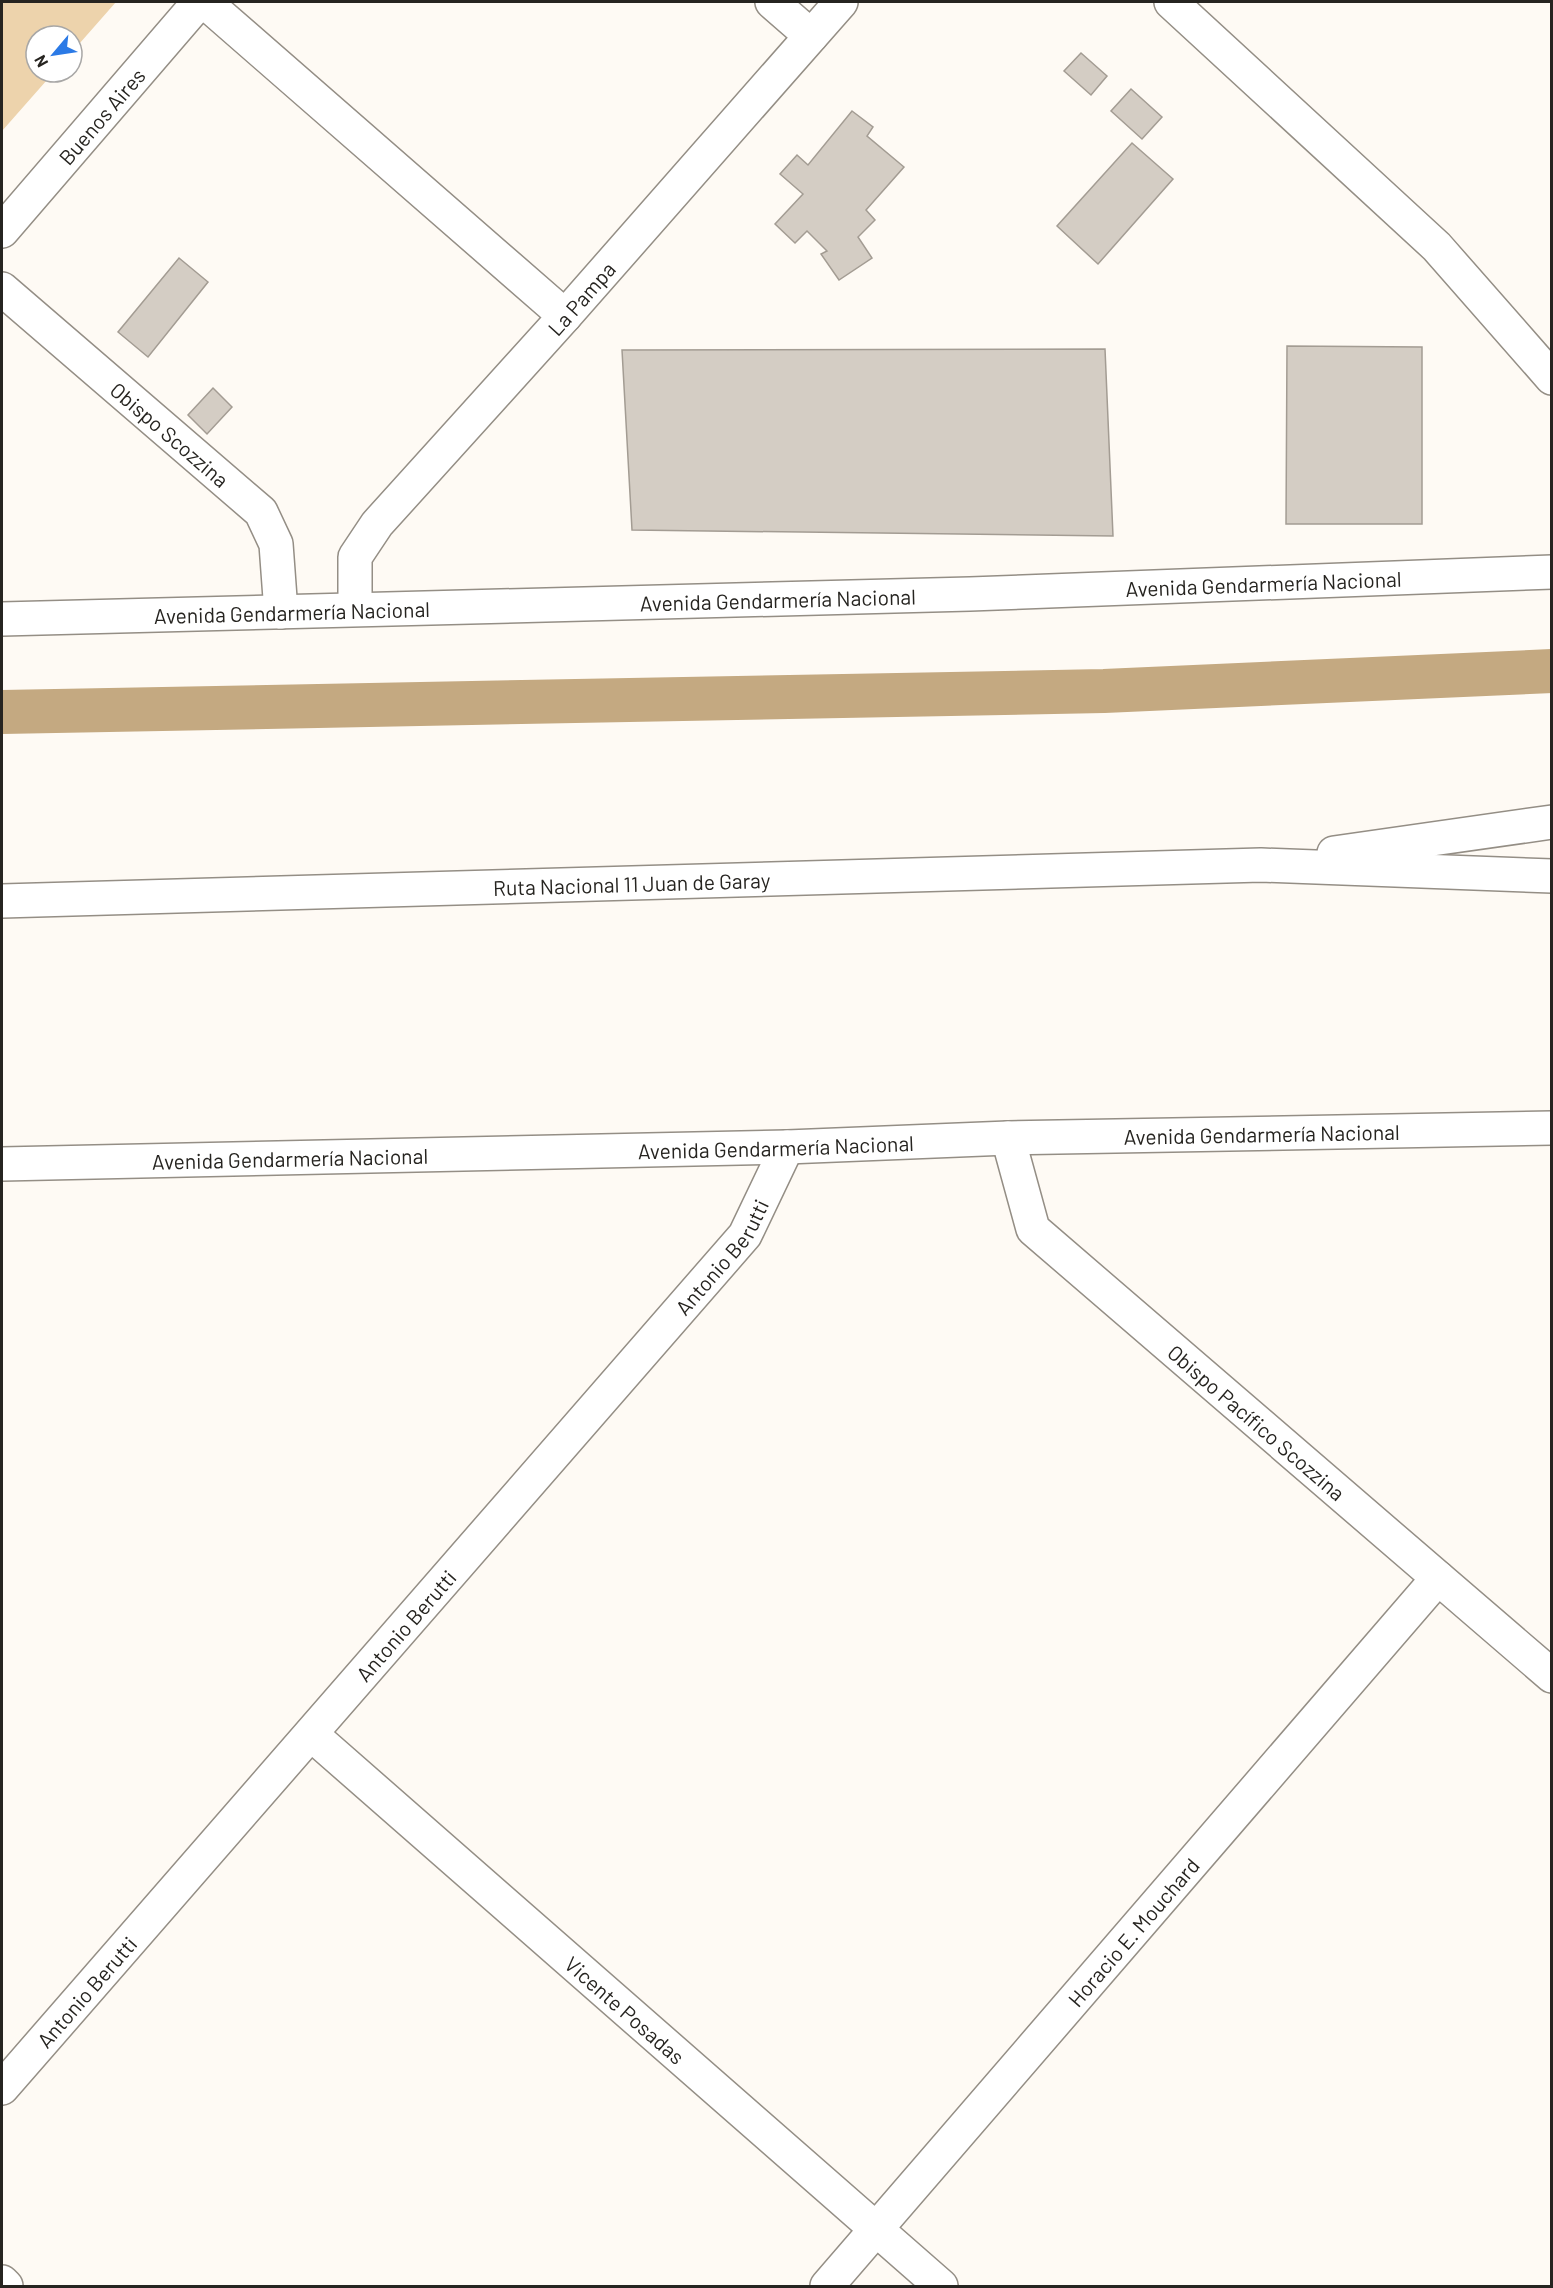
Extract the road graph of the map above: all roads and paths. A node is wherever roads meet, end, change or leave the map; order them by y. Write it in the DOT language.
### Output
graph roads {
  1 [pos="199,2"];
  2 [pos="205,2"];
  3 [pos="772,2"];
  4 [pos="842,2"];
  5 [pos="1171,2"];
  6 [pos="811,36"];
  7 [pos="2,231"];
  8 [pos="2,289"];
  9 [pos="564,316"];
  10 [pos="1551,378"];
  11 [pos="1551,572"];
  12 [pos="355,609"];
  13 [pos="281,612"];
  14 [pos="2,619"];
  15 [pos="1551,822"];
  16 [pos="1261,865"];
  17 [pos="1551,876"];
  18 [pos="2,901"];
  19 [pos="1551,1128"];
  20 [pos="1008,1138"];
  21 [pos="787,1147"];
  22 [pos="2,1164"];
  23 [pos="1438,1578"];
  24 [pos="1551,1676"];
  25 [pos="311,1734"];
  26 [pos="2,2088"];
  27 [pos="876,2230"];
  28 [pos="2,2283"];
  29 [pos="6,2286"];
  30 [pos="827,2286"];
  31 [pos="941,2286"];
  1 -- 7 [label="main road, Buenos Aires"];
  2 -- 9 [label="main road"];
  3 -- 6 [label="main road"];
  4 -- 6 [label="main road, La Pampa"];
  5 -- 10 [label="main road"];
  6 -- 9 [label="main road, La Pampa"];
  8 -- 13 [label="main road, Obispo Scozzina"];
  9 -- 12 [label="main road, La Pampa"];
  11 -- 12 [label="main road, Avenida Gendarmería Nacional"];
  12 -- 13 [label="main road, Avenida Gendarmería Nacional"];
  13 -- 14 [label="main road, Avenida Gendarmería Nacional"];
  15 -- 16 [label="main road, Ruta Nacional 11 Juan de Garay"];
  16 -- 17 [label="main road, Ruta Nacional 11 Juan de Garay"];
  16 -- 18 [label="main road, Ruta Nacional 11 Juan de Garay"];
  19 -- 20 [label="main road, Avenida Gendarmería Nacional"];
  20 -- 21 [label="main road, Avenida Gendarmería Nacional"];
  20 -- 23 [label="main road, Obispo Pacífico Scozzina"];
  21 -- 22 [label="main road, Avenida Gendarmería Nacional"];
  21 -- 25 [label="main road, Antonio Berutti"];
  23 -- 24 [label="main road, Obispo Pacífico Scozzina"];
  23 -- 27 [label="main road, Horacio E. Mouchard"];
  25 -- 26 [label="main road, Antonio Berutti"];
  25 -- 27 [label="main road, Vicente Posadas"];
  27 -- 30 [label="main road, Horacio E. Mouchard"];
  27 -- 31 [label="main road, Vicente Posadas"];
  28 -- 29 [label="main road"];
}
